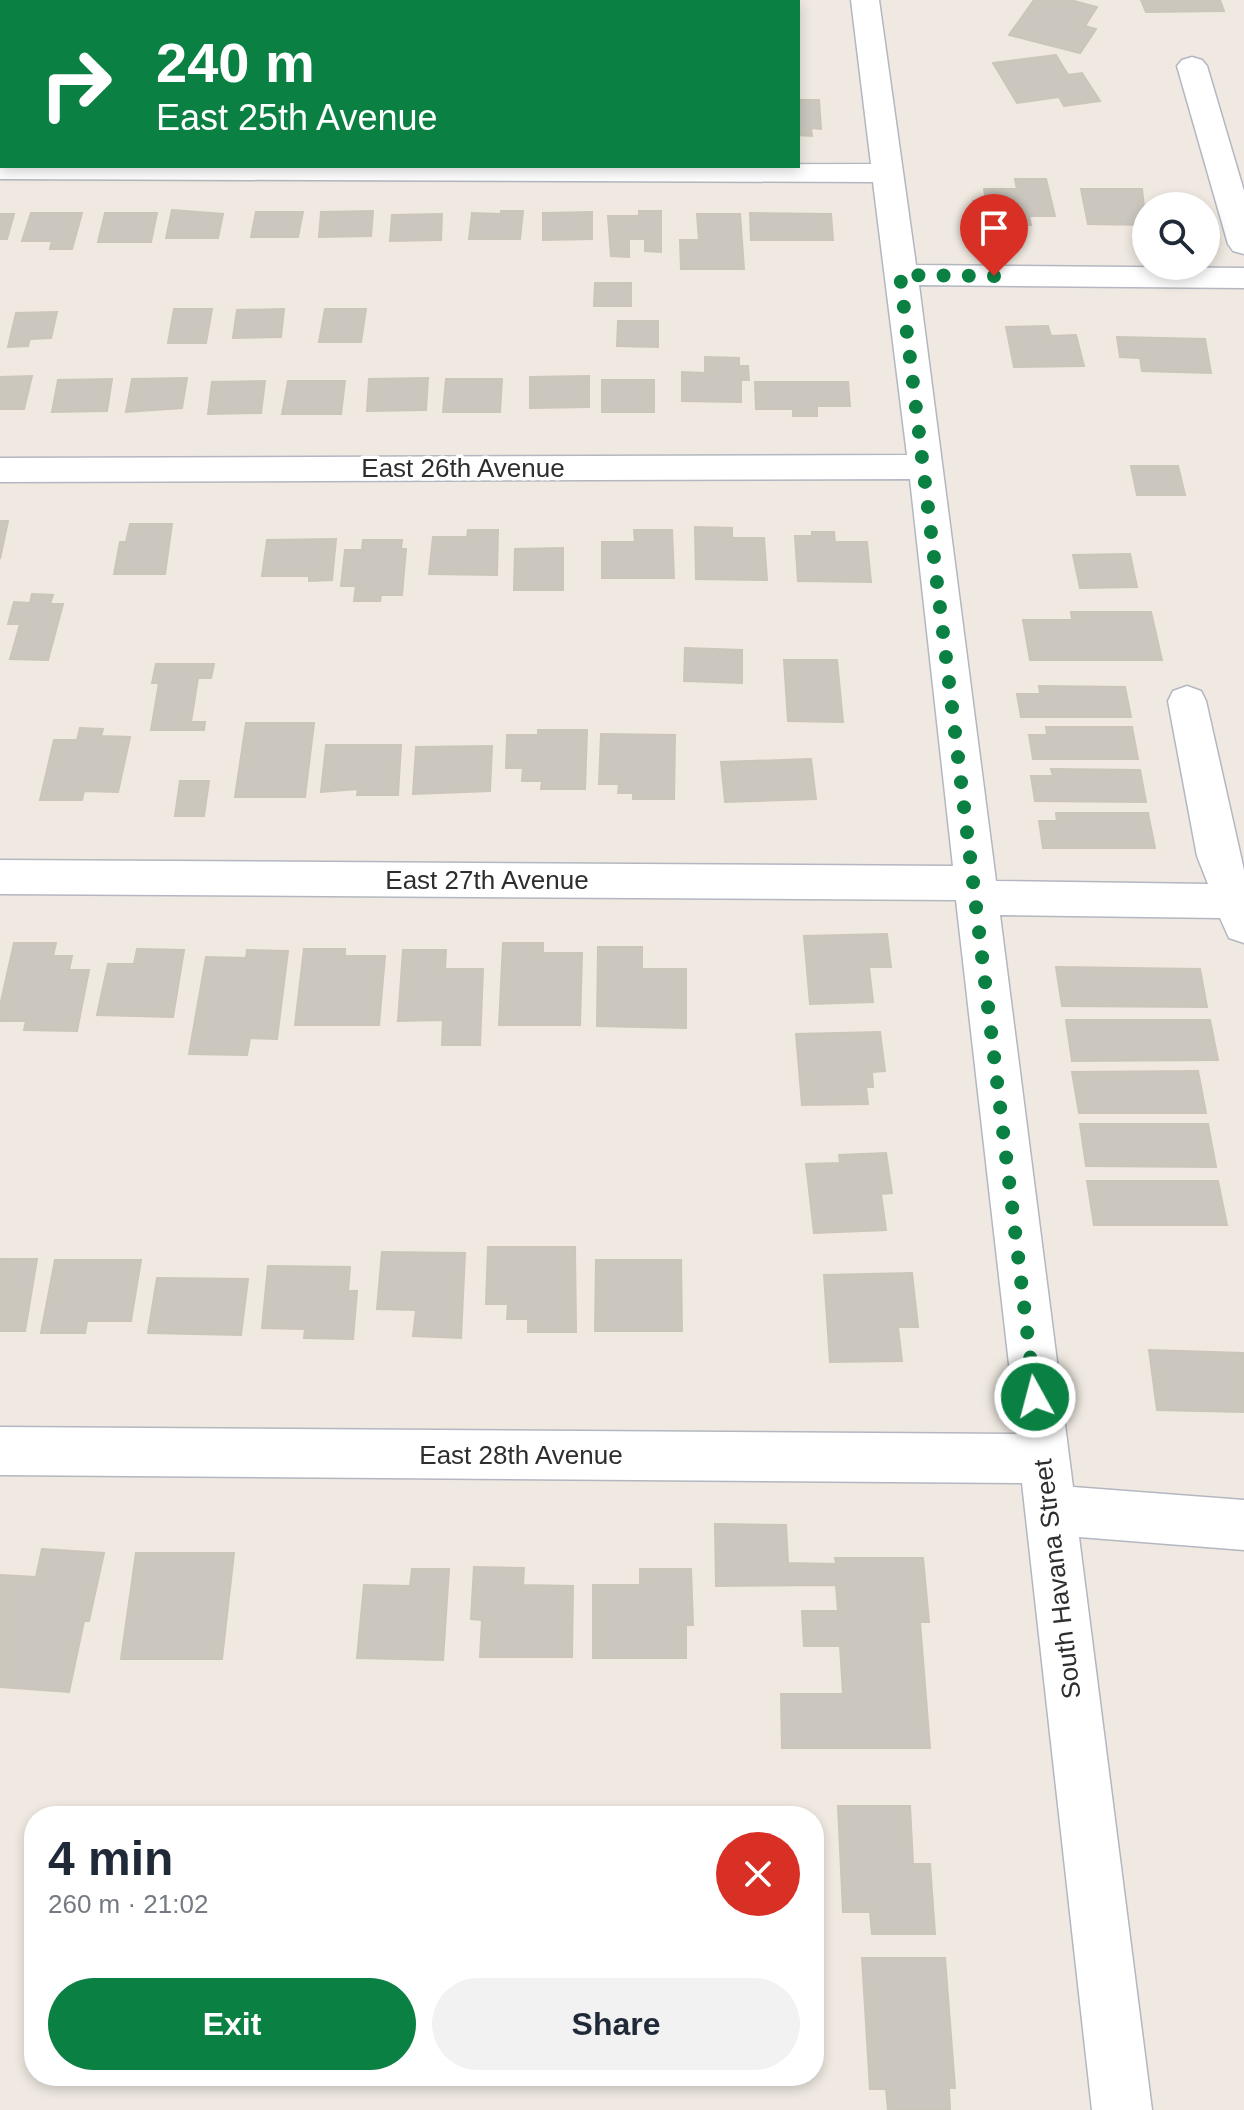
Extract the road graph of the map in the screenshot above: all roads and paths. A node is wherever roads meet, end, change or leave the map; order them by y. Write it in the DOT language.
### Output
graph roads {
  1 [pos="865,0"];
  2 [pos="1192,66"];
  3 [pos="0,170"];
  4 [pos="887,173"];
  5 [pos="1244,244"];
  6 [pos="900,275"];
  7 [pos="1244,278"];
  8 [pos="926,467"];
  9 [pos="0,470"];
  10 [pos="1187,701"];
  11 [pos="0,877"];
  12 [pos="975,891"];
  13 [pos="1241,909"];
  14 [pos="0,1451"];
  15 [pos="1043,1459"];
  16 [pos="1049,1510"];
  17 [pos="1244,1525"];
  18 [pos="1122,2110"];
  1 -- 4 [label="street, South Havana Street"];
  2 -- 5 [label="street"];
  3 -- 4 [label="street"];
  4 -- 6 [label="street, South Havana Street"];
  6 -- 7 [label="street"];
  6 -- 8 [label="street, South Havana Street"];
  8 -- 9 [label="street, East 26th Avenue"];
  8 -- 12 [label="street, South Havana Street"];
  10 -- 13 [label="street"];
  11 -- 12 [label="street, East 27th Avenue"];
  12 -- 13 [label="street, East 27th Avenue"];
  12 -- 15 [label="street, South Havana Street"];
  14 -- 15 [label="street, East 28th Avenue"];
  15 -- 16 [label="street, South Havana Street"];
  16 -- 17 [label="street"];
  16 -- 18 [label="street, South Havana Street"];
}
